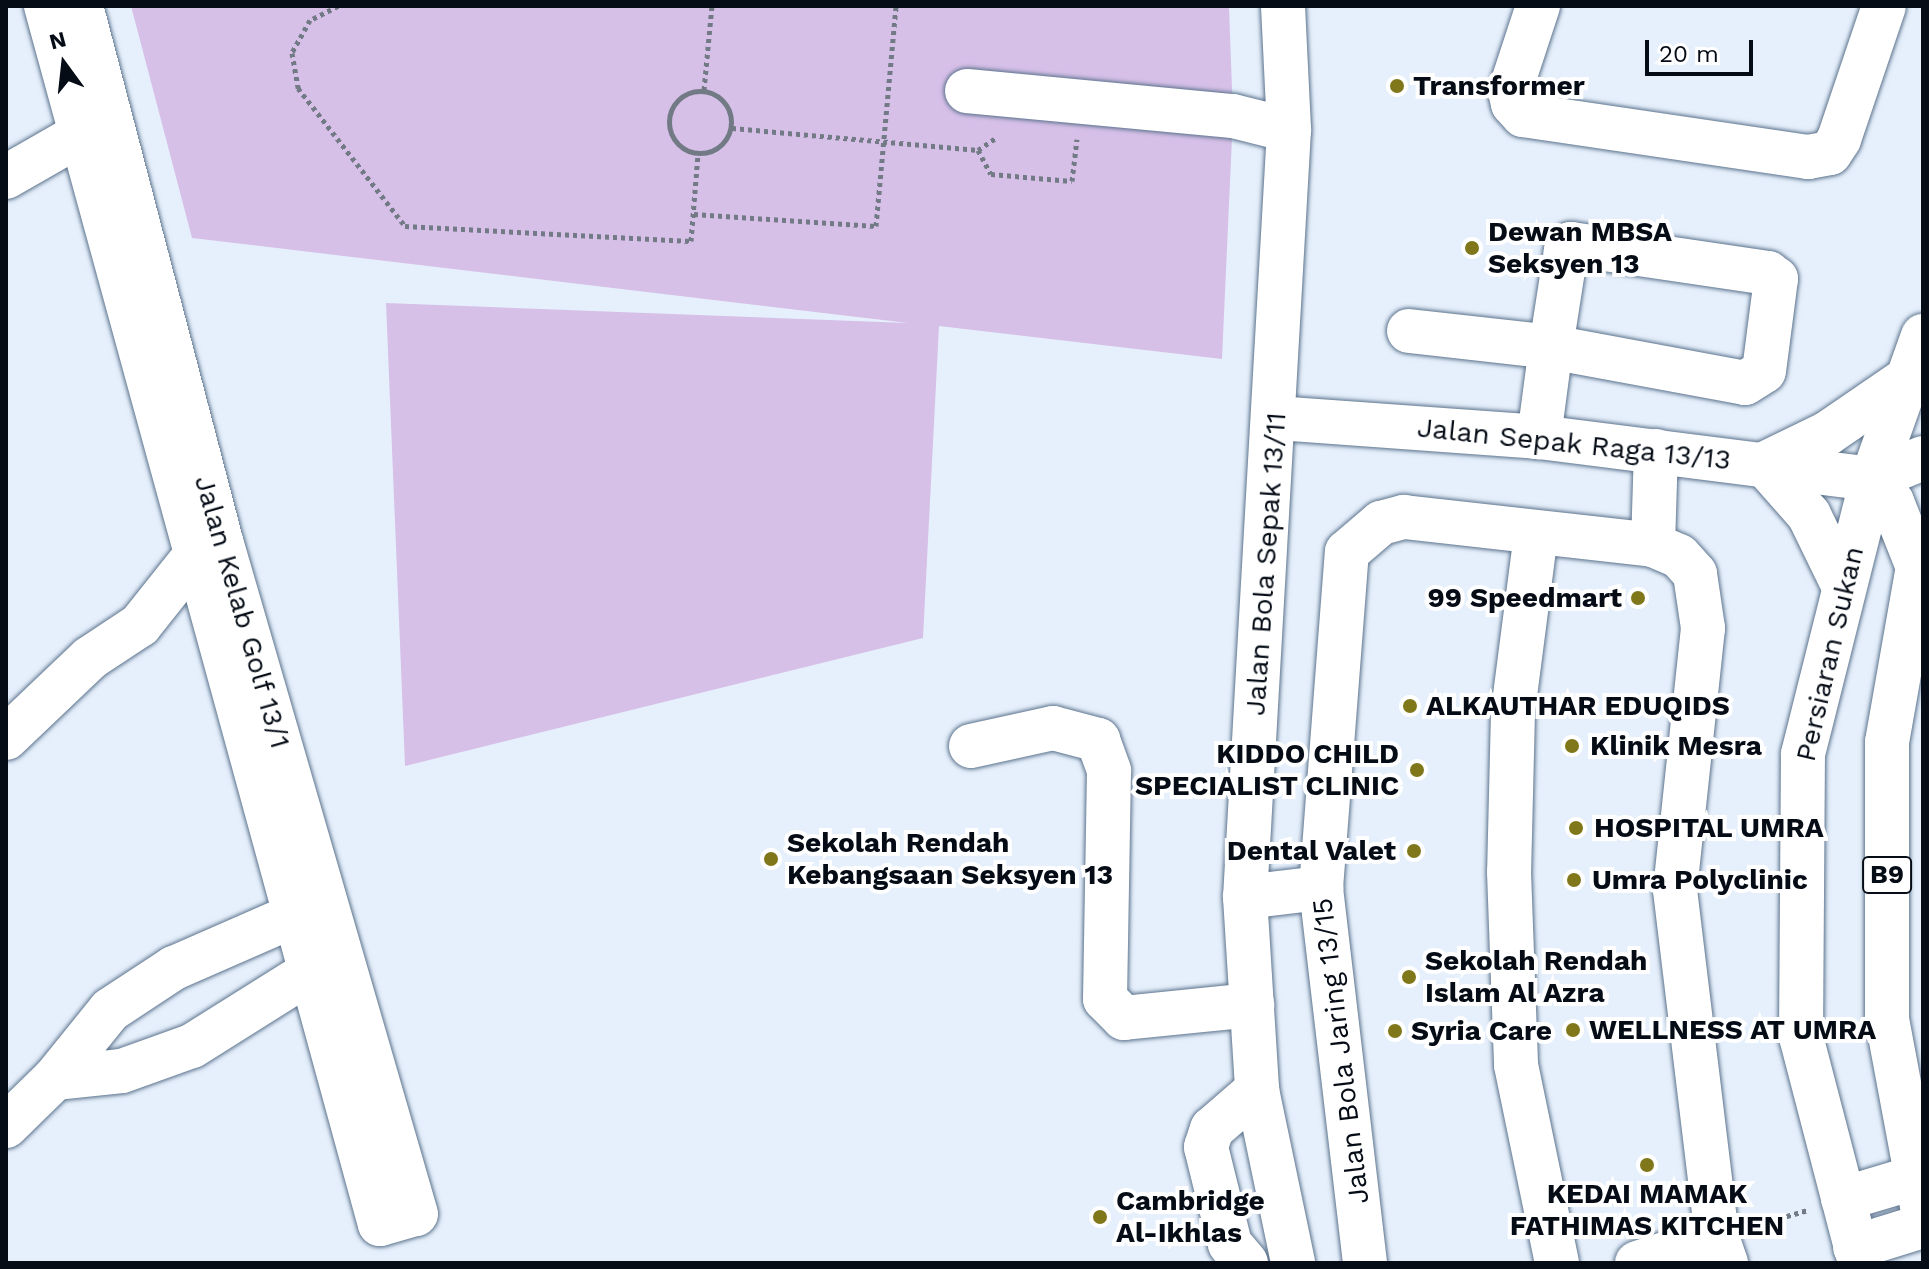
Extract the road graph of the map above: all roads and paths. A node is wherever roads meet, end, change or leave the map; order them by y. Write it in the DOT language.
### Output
graph roads {
  1 [pos="46,6"];
  2 [pos="81,6"];
  3 [pos="338,6"];
  4 [pos="712,6"];
  5 [pos="896,6"];
  6 [pos="1283,6"];
  7 [pos="1538,6"];
  8 [pos="1884,6"];
  9 [pos="704,90"];
  10 [pos="967,91"];
  11 [pos="732,128"];
  12 [pos="96,129"];
  13 [pos="1289,130"];
  14 [pos="1008,137"];
  15 [pos="884,139"];
  16 [pos="1063,140"];
  17 [pos="1077,141"];
  18 [pos="978,150"];
  19 [pos="698,154"];
  20 [pos="6,177"];
  21 [pos="1072,181"];
  22 [pos="694,214"];
  23 [pos="1409,331"];
  24 [pos="1923,336"];
  25 [pos="1551,347"];
  26 [pos="1908,378"];
  27 [pos="1276,418"];
  28 [pos="1539,437"];
  29 [pos="1656,451"];
  30 [pos="1923,458"];
  31 [pos="1764,464"];
  32 [pos="1872,479"];
  33 [pos="1536,534"];
  34 [pos="1653,545"];
  35 [pos="210,546"];
  36 [pos="1920,551"];
  37 [pos="1843,585"];
  38 [pos="6,738"];
  39 [pos="971,746"];
  40 [pos="1321,888"];
  41 [pos="1245,897"];
  42 [pos="311,909"];
  43 [pos="325,962"];
  44 [pos="1252,1005"];
  45 [pos="55,1078"];
  46 [pos="1257,1090"];
  47 [pos="6,1126"];
  48 [pos="1920,1188"];
  49 [pos="1843,1199"];
  50 [pos="416,1214"];
  51 [pos="1923,1226"];
  52 [pos="1722,1250"];
  53 [pos="1857,1255"];
  54 [pos="1246,1263"];
  55 [pos="1293,1263"];
  56 [pos="1365,1263"];
  57 [pos="1557,1263"];
  58 [pos="1637,1263"];
  1 -- 12 [label="street"];
  2 -- 12 [label="street, Jalan Kelab Golf 13/1"];
  3 -- 22 [label="path"];
  4 -- 9 [label="path"];
  5 -- 15 [label="path"];
  6 -- 13 [label="street, Jalan Bola Sepak 13/11"];
  7 -- 8 [label="street"];
  9 -- 11 [label="path"];
  9 -- 19 [label="path"];
  10 -- 13 [label="street"];
  11 -- 15 [label="path"];
  11 -- 19 [label="path"];
  12 -- 20 [label="street"];
  12 -- 35 [label="street, Jalan Kelab Golf 13/1"];
  13 -- 27 [label="street, Jalan Bola Sepak 13/11"];
  14 -- 18 [label="path"];
  15 -- 18 [label="path"];
  15 -- 22 [label="path"];
  16 -- 17 [label="path"];
  18 -- 21 [label="path"];
  19 -- 22 [label="path"];
  23 -- 25 [label="street"];
  24 -- 26 [label="street, Persiaran Sukan"];
  25 -- 25 [label="street"];
  25 -- 28 [label="street"];
  26 -- 31 [label="street"];
  26 -- 32 [label="street, Persiaran Sukan"];
  27 -- 28 [label="street, Jalan Sepak Raga 13/13"];
  27 -- 41 [label="street, Jalan Bola Sepak 13/11"];
  28 -- 29 [label="street, Jalan Sepak Raga 13/13"];
  29 -- 31 [label="street, Jalan Sepak Raga 13/13"];
  29 -- 34 [label="street"];
  30 -- 32 [label="street"];
  31 -- 32 [label="street, Jalan Sepak Raga 13/13"];
  31 -- 37 [label="street"];
  32 -- 36 [label="street"];
  32 -- 37 [label="street, Persiaran Sukan"];
  33 -- 34 [label="street"];
  33 -- 40 [label="street, Jalan Bola Jaring 13/15"];
  33 -- 57 [label="street"];
  34 -- 52 [label="street"];
  35 -- 38 [label="street"];
  35 -- 42 [label="street, Jalan Kelab Golf 13/1"];
  36 -- 48 [label="street, B9"];
  37 -- 49 [label="street, Persiaran Sukan"];
  39 -- 44 [label="street"];
  40 -- 41 [label="street"];
  40 -- 56 [label="street, Jalan Bola Jaring 13/15"];
  41 -- 44 [label="street, Jalan Bola Sepak 13/11"];
  42 -- 43 [label="street, Jalan Kelab Golf 13/1"];
  42 -- 45 [label="street"];
  43 -- 45 [label="street"];
  43 -- 50 [label="street, Jalan Kelab Golf 13/1"];
  44 -- 46 [label="street, Jalan Bola Sepak 13/11"];
  45 -- 47 [label="street"];
  46 -- 54 [label="street"];
  46 -- 55 [label="street, Jalan Bola Sepak 13/11"];
  48 -- 49 [label="street"];
  49 -- 52 [label="path"];
  49 -- 53 [label="street, Persiaran Sukan"];
  51 -- 53 [label="street"];
  52 -- 58 [label="street"];
}
